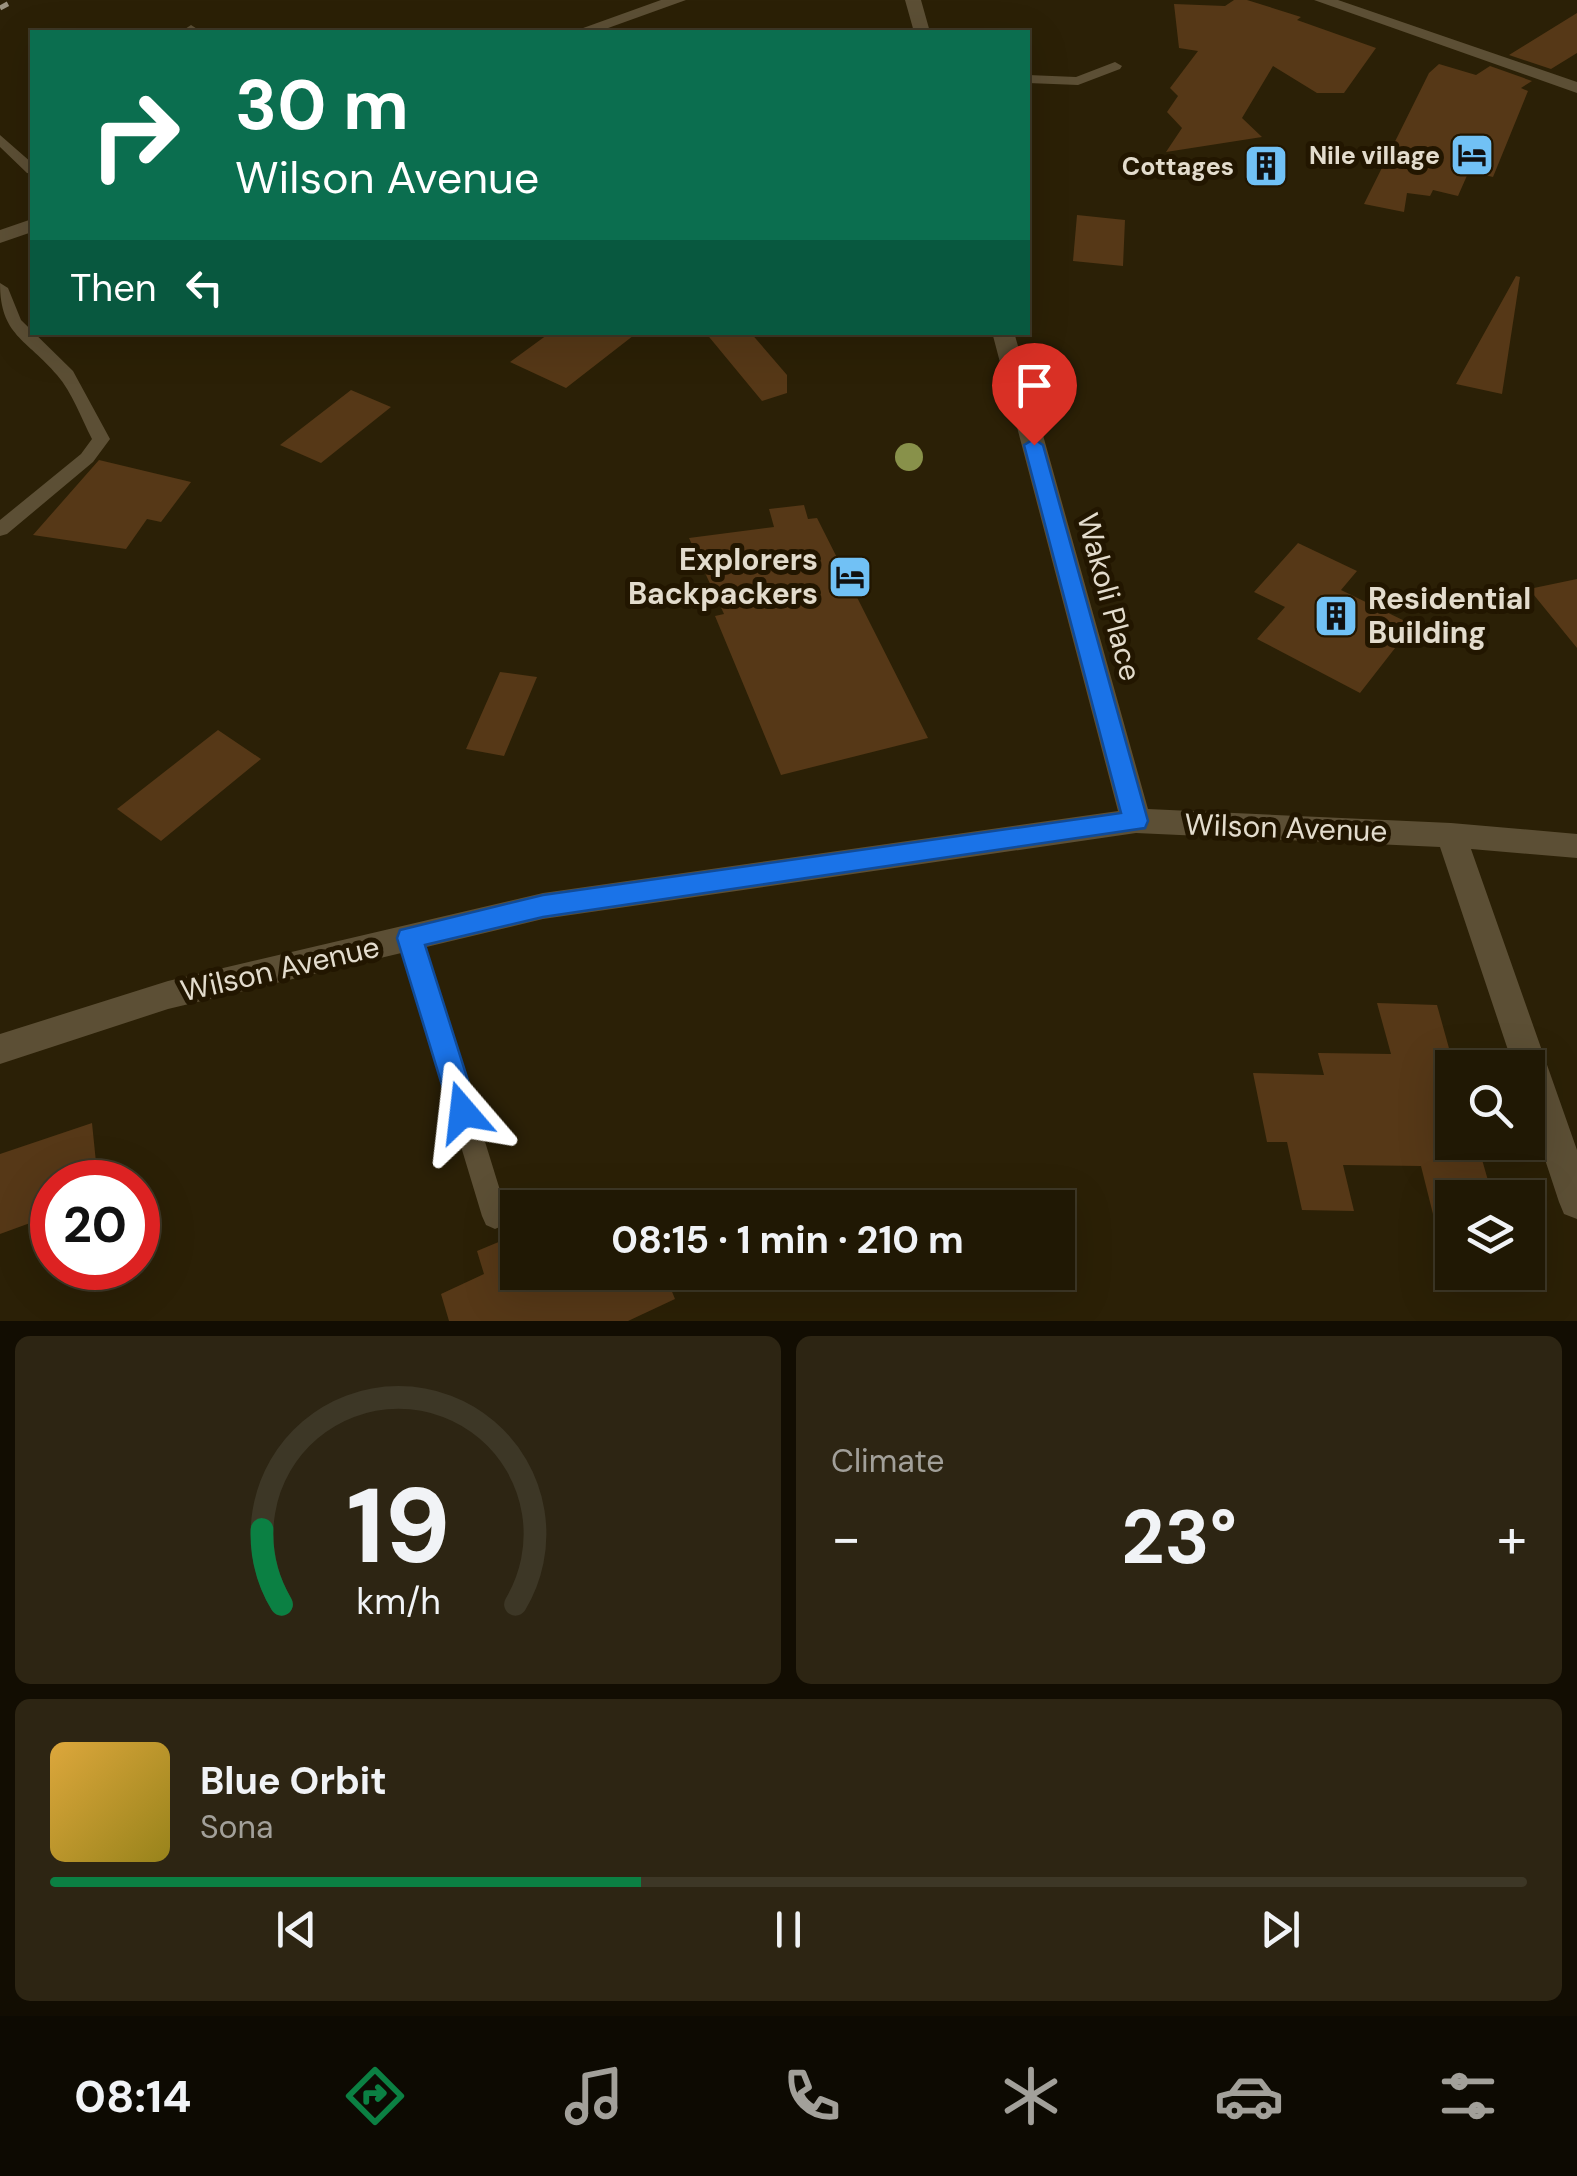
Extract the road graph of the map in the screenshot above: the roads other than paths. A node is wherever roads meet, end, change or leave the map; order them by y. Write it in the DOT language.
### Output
graph roads {
  1 [pos="678,0"];
  2 [pos="913,0"];
  3 [pos="1322,0"];
  4 [pos="587,30"];
  5 [pos="921,30"];
  6 [pos="1115,66"];
  7 [pos="1030,79"];
  8 [pos="1577,88"];
  9 [pos="0,139"];
  10 [pos="30,168"];
  11 [pos="30,227"];
  12 [pos="0,237"];
  13 [pos="0,288"];
  14 [pos="1004,335"];
  15 [pos="0,530"];
  16 [pos="1136,821"];
  17 [pos="1451,835"];
  18 [pos="1577,846"];
  19 [pos="410,938"];
  20 [pos="0,1049"];
  21 [pos="1577,1202"];
  22 [pos="496,1216"];
  1 -- 4 [label="street"];
  2 -- 5 [label="street"];
  3 -- 8 [label="street"];
  6 -- 7 [label="lane"];
  9 -- 10 [label="lane"];
  11 -- 12 [label="street"];
  13 -- 15 [label="lane"];
  14 -- 16 [label="street, Wakoli Place"];
  16 -- 17 [label="street, Wilson Avenue"];
  16 -- 19 [label="street, Wilson Avenue"];
  17 -- 18 [label="street, Wilson Avenue"];
  17 -- 21 [label="street"];
  19 -- 20 [label="street, Wilson Avenue"];
  19 -- 22 [label="lane"];
}
